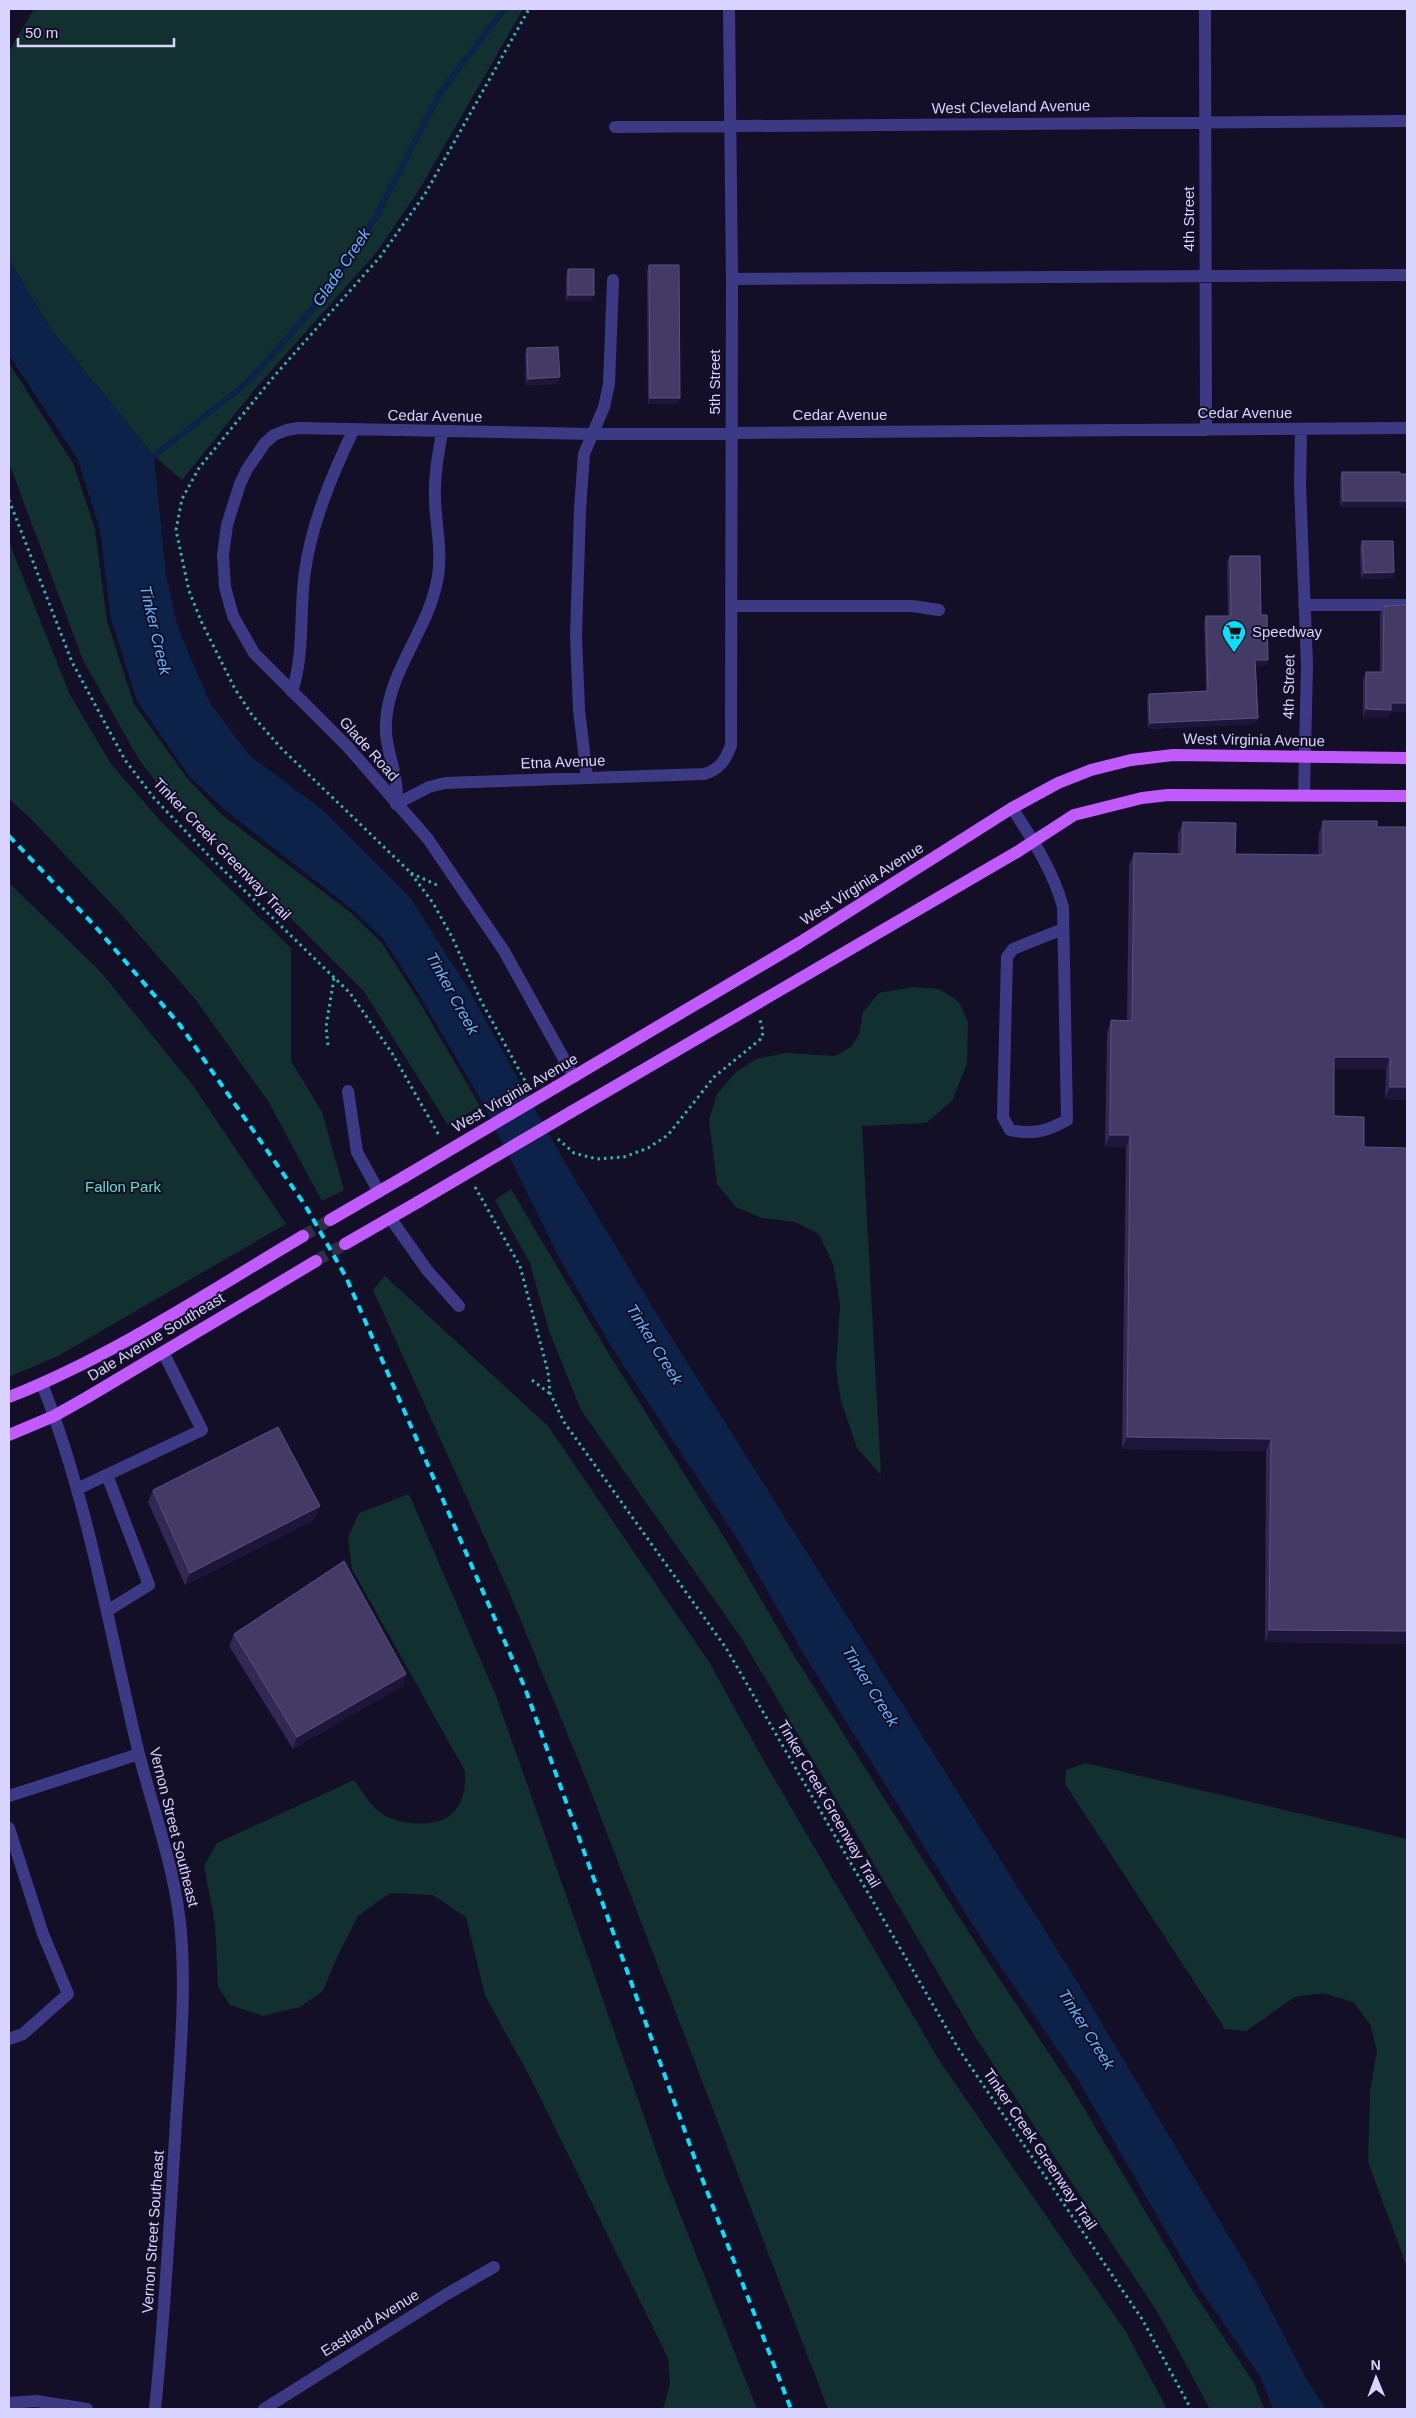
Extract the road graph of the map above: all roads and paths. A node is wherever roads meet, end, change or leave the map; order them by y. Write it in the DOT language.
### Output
graph roads {
  1 [pos="729,9"];
  2 [pos="1205,9"];
  3 [pos="1407,121"];
  4 [pos="1206,122"];
  5 [pos="730,126"];
  6 [pos="615,127"];
  7 [pos="1407,275"];
  8 [pos="1206,276"];
  9 [pos="732,279"];
  10 [pos="613,280"];
  11 [pos="1407,428"];
  12 [pos="1301,429"];
  13 [pos="1206,430"];
  14 [pos="352,431"];
  15 [pos="731,432"];
  16 [pos="442,433"];
  17 [pos="591,434"];
  18 [pos="274,435"];
  19 [pos="9,500"];
  20 [pos="1304,605"];
  21 [pos="1407,605"];
  22 [pos="732,606"];
  23 [pos="939,610"];
  24 [pos="292,692"];
  25 [pos="728,756"];
  26 [pos="1304,757"];
  27 [pos="1407,758"];
  28 [pos="587,777"];
  29 [pos="1304,795"];
  30 [pos="1407,796"];
  31 [pos="396,804"];
  32 [pos="1012,808"];
  33 [pos="1033,840"];
  34 [pos="1063,929"];
  35 [pos="334,978"];
  36 [pos="328,1045"];
  37 [pos="574,1077"];
  38 [pos="348,1091"];
  39 [pos="437,1133"];
  40 [pos="379,1192"];
  41 [pos="482,1198"];
  42 [pos="391,1219"];
  43 [pos="330,1220"];
  44 [pos="303,1236"];
  45 [pos="345,1244"];
  46 [pos="316,1261"];
  47 [pos="459,1306"];
  48 [pos="163,1352"];
  49 [pos="532,1380"];
  50 [pos="42,1384"];
  51 [pos="550,1393"];
  52 [pos="9,1397"];
  53 [pos="54,1416"];
  54 [pos="9,1435"];
  55 [pos="107,1475"];
  56 [pos="77,1489"];
  57 [pos="107,1611"];
  58 [pos="139,1754"];
  59 [pos="9,1796"];
  60 [pos="9,1828"];
  61 [pos="9,2039"];
  62 [pos="494,2267"];
  63 [pos="9,2402"];
  64 [pos="87,2409"];
  65 [pos="155,2409"];
  66 [pos="264,2409"];
  67 [pos="1191,2409"];
  1 -- 5 [label="street, 5th Street"];
  2 -- 4 [label="street, 4th Street"];
  3 -- 4 [label="street, West Cleveland Avenue"];
  4 -- 5 [label="street, West Cleveland Avenue"];
  4 -- 8 [label="street, 4th Street"];
  5 -- 6 [label="street, West Cleveland Avenue"];
  5 -- 9 [label="street, 5th Street"];
  7 -- 8 [label="street"];
  8 -- 9 [label="street"];
  8 -- 13 [label="street, 4th Street"];
  9 -- 15 [label="street, 5th Street"];
  10 -- 17 [label="street"];
  11 -- 12 [label="street, Cedar Avenue"];
  12 -- 13 [label="street, Cedar Avenue"];
  12 -- 20 [label="street, 4th Street"];
  13 -- 15 [label="street, Cedar Avenue"];
  14 -- 16 [label="street, Cedar Avenue"];
  14 -- 18 [label="street, Cedar Avenue"];
  14 -- 24 [label="street"];
  15 -- 17 [label="street, Cedar Avenue"];
  15 -- 22 [label="street, 5th Street"];
  16 -- 17 [label="street, Cedar Avenue"];
  16 -- 31 [label="street"];
  17 -- 28 [label="street"];
  18 -- 24 [label="street, Glade Road"];
  19 -- 35 [label="path, Tinker Creek Greenway Trail"];
  20 -- 21 [label="street"];
  20 -- 26 [label="street, 4th Street"];
  22 -- 23 [label="street"];
  22 -- 25 [label="street, 5th Street"];
  24 -- 31 [label="street, Glade Road"];
  25 -- 28 [label="street, Etna Avenue"];
  26 -- 27 [label="main road, West Virginia Avenue"];
  26 -- 29 [label="street, 4th Street"];
  26 -- 32 [label="main road, West Virginia Avenue"];
  28 -- 31 [label="street, Etna Avenue"];
  29 -- 30 [label="main road"];
  29 -- 33 [label="main road"];
  31 -- 37 [label="street, Glade Road"];
  32 -- 33 [label="street"];
  32 -- 37 [label="main road, West Virginia Avenue"];
  33 -- 34 [label="street"];
  33 -- 42 [label="main road, bridge"];
  34 -- 34 [label="street"];
  35 -- 36 [label="path"];
  35 -- 39 [label="path, Tinker Creek Greenway Trail"];
  37 -- 40 [label="main road, West Virginia Avenue, bridge"];
  38 -- 40 [label="street"];
  40 -- 43 [label="main road"];
  41 -- 51 [label="path, Tinker Creek Greenway Trail"];
  42 -- 45 [label="main road"];
  42 -- 47 [label="street"];
  44 -- 50 [label="main road, Dale Avenue Southeast"];
  46 -- 48 [label="main road, Dale Avenue Southeast"];
  48 -- 53 [label="main road, Dale Avenue Southeast"];
  48 -- 55 [label="street"];
  49 -- 51 [label="path"];
  50 -- 52 [label="main road, Dale Avenue Southeast"];
  50 -- 53 [label="street, Vernon Street Southeast"];
  51 -- 67 [label="path, Tinker Creek Greenway Trail"];
  53 -- 54 [label="main road, Dale Avenue Southeast"];
  53 -- 56 [label="street, Vernon Street Southeast"];
  55 -- 56 [label="street"];
  55 -- 57 [label="street"];
  56 -- 57 [label="street, Vernon Street Southeast"];
  57 -- 58 [label="street, Vernon Street Southeast"];
  58 -- 59 [label="street"];
  58 -- 65 [label="street, Vernon Street Southeast"];
  60 -- 61 [label="street"];
  62 -- 66 [label="street, Eastland Avenue"];
  63 -- 64 [label="street"];
}
